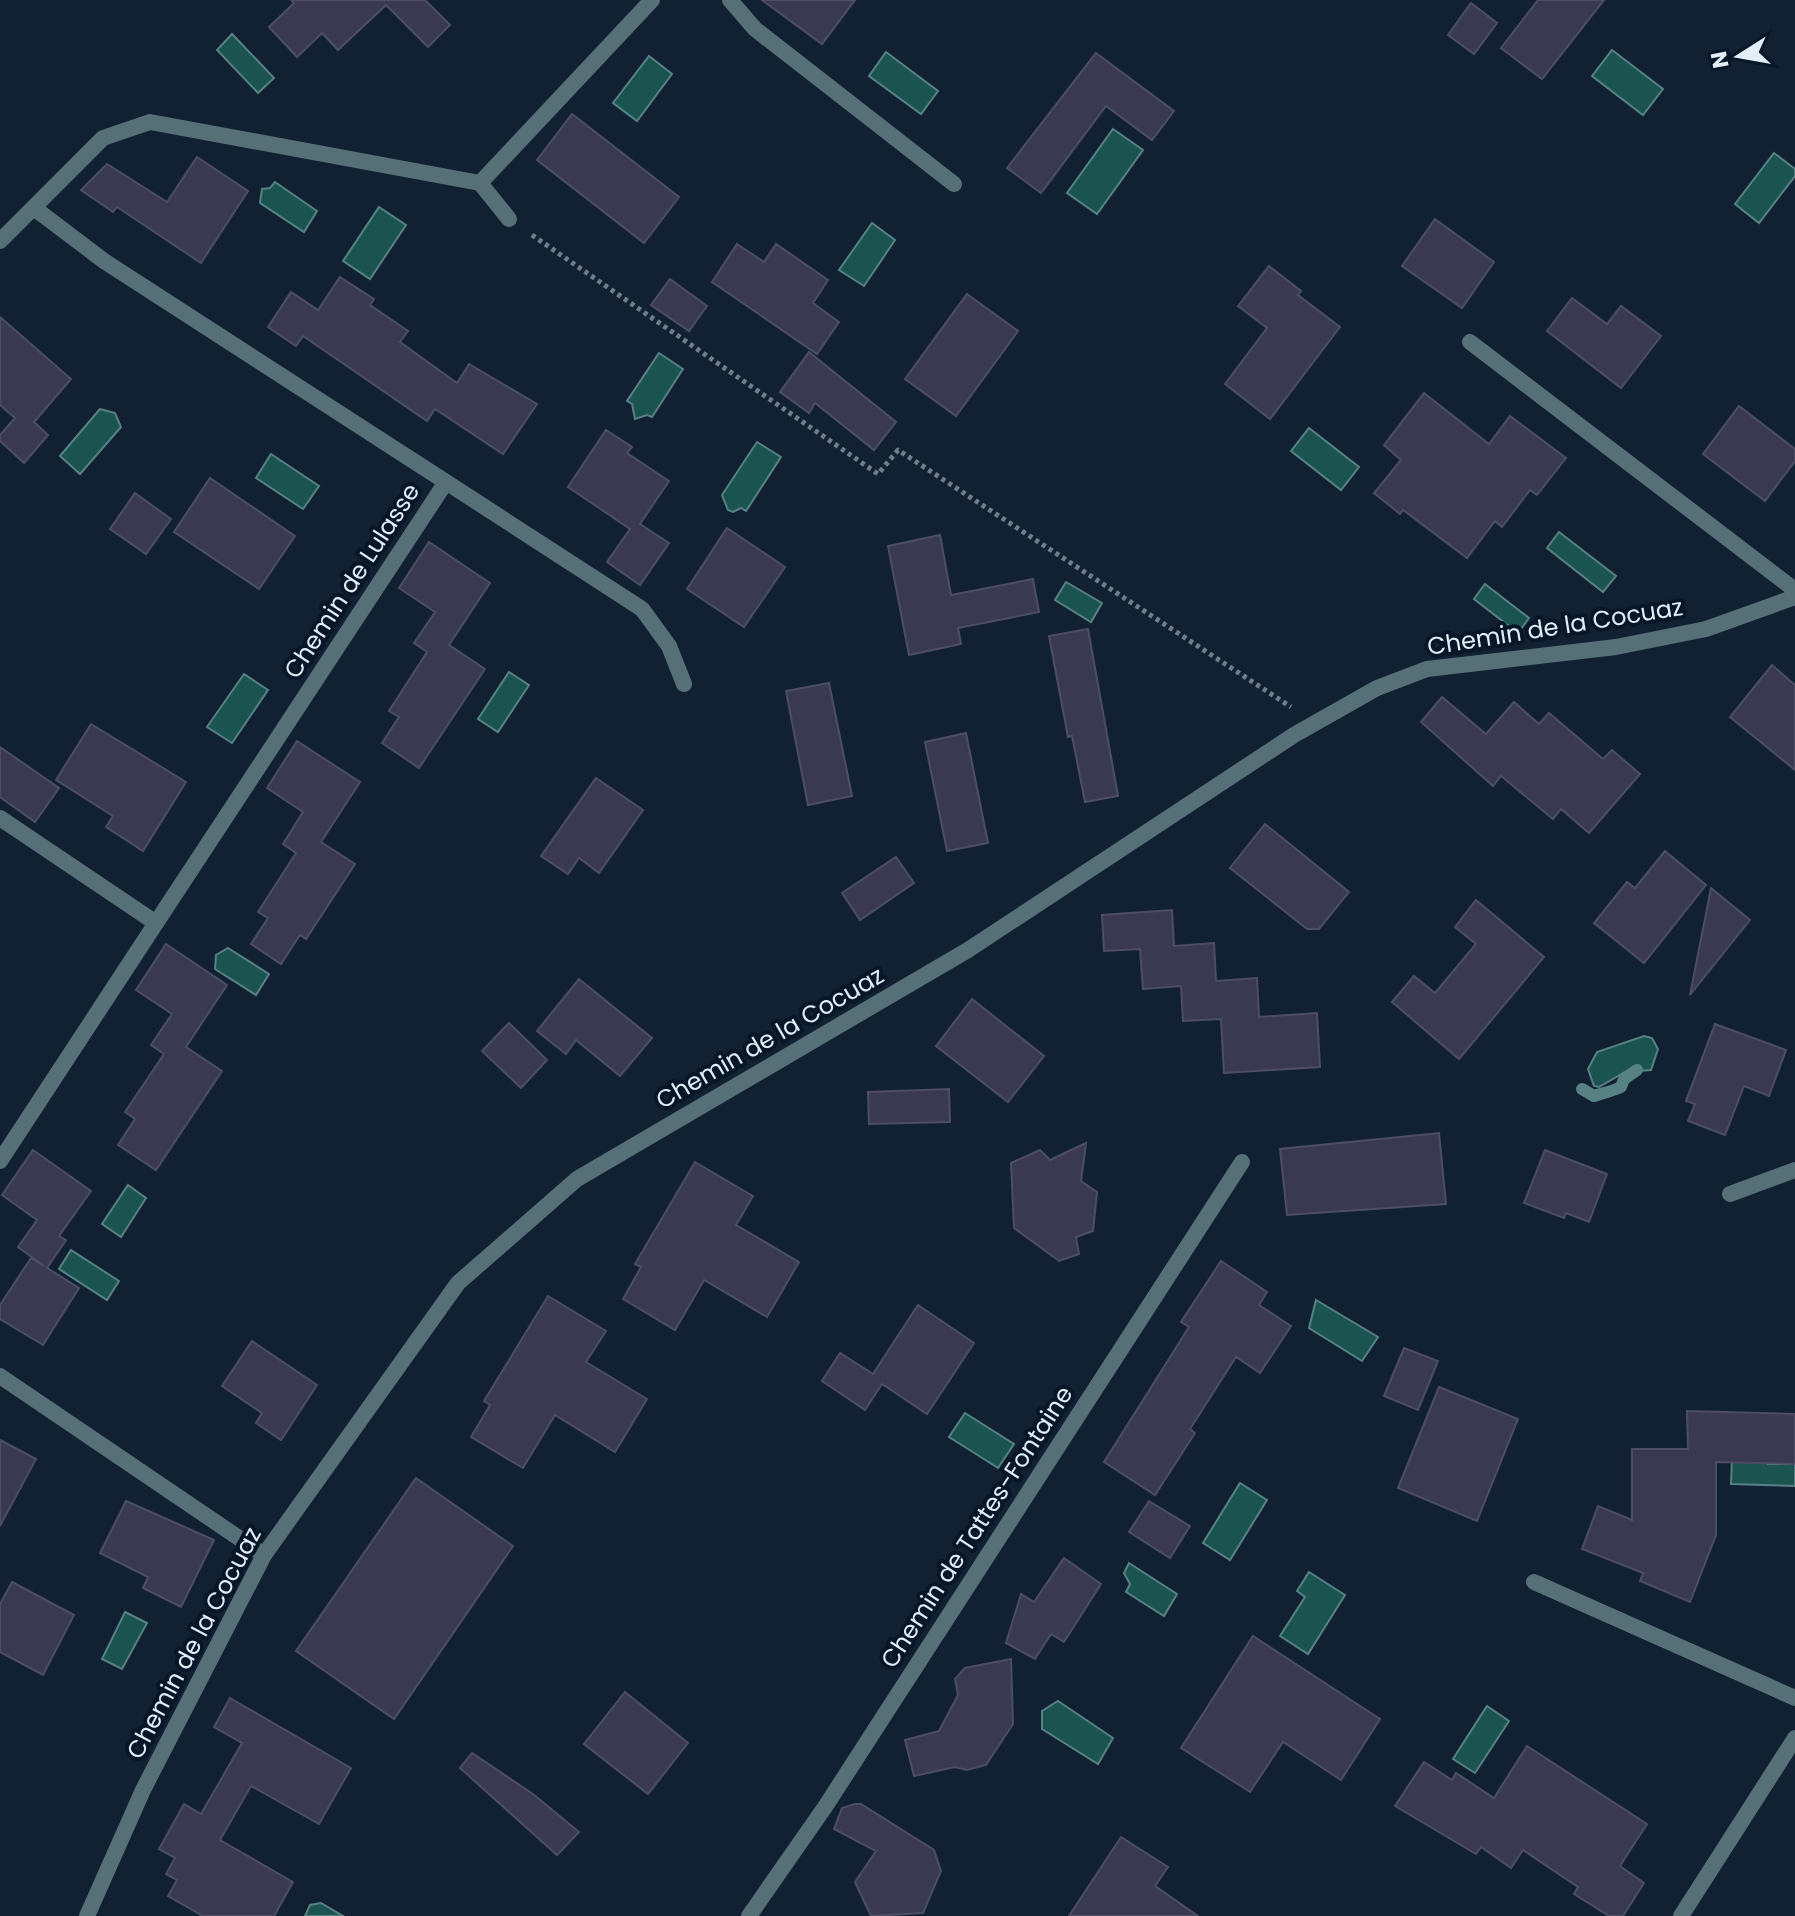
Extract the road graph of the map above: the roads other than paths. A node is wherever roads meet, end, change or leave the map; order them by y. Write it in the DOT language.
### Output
graph roads {
  1 [pos="652,0"];
  2 [pos="730,0"];
  3 [pos="480,183"];
  4 [pos="954,184"];
  5 [pos="34,208"];
  6 [pos="509,219"];
  7 [pos="0,241"];
  8 [pos="1470,342"];
  9 [pos="446,482"];
  10 [pos="1795,590"];
  11 [pos="1795,597"];
  12 [pos="684,684"];
  13 [pos="0,818"];
  14 [pos="156,923"];
  15 [pos="0,1161"];
  16 [pos="1242,1162"];
  17 [pos="1795,1170"];
  18 [pos="1730,1194"];
  19 [pos="0,1376"];
  20 [pos="264,1555"];
  21 [pos="1534,1582"];
  22 [pos="1795,1698"];
  23 [pos="1795,1738"];
  24 [pos="87,1916"];
  25 [pos="749,1916"];
  26 [pos="1681,1916"];
  1 -- 3 [label="street"];
  2 -- 4 [label="street"];
  3 -- 5 [label="street"];
  3 -- 6 [label="street"];
  5 -- 7 [label="street"];
  5 -- 9 [label="street, Chemin de Lulasse"];
  8 -- 10 [label="street"];
  9 -- 12 [label="street"];
  9 -- 14 [label="street, Chemin de Lulasse"];
  11 -- 20 [label="street, Chemin de la Cocuaz"];
  13 -- 14 [label="street"];
  14 -- 15 [label="street, Chemin de Lulasse"];
  16 -- 25 [label="street, Chemin de Tattes-Fontaine"];
  17 -- 18 [label="street"];
  19 -- 20 [label="street"];
  20 -- 24 [label="street, Chemin de la Cocuaz"];
  21 -- 22 [label="street"];
  23 -- 26 [label="street"];
}
